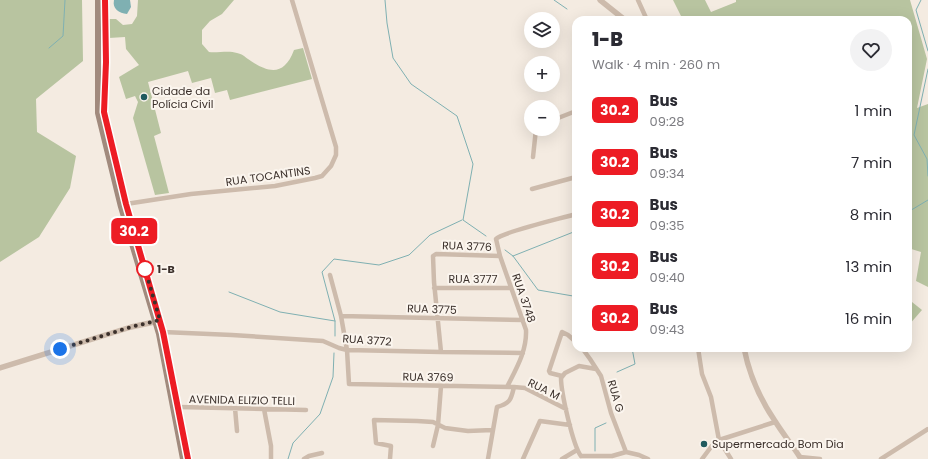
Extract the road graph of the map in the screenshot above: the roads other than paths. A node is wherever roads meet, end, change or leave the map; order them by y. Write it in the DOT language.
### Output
graph roads {
  1 [pos="98,0"];
  2 [pos="105,0"];
  3 [pos="292,0"];
  4 [pos="600,0"];
  5 [pos="638,0"];
  6 [pos="620,16"];
  7 [pos="645,16"];
  8 [pos="572,113"];
  9 [pos="560,117"];
  10 [pos="535,136"];
  11 [pos="533,157"];
  12 [pos="572,178"];
  13 [pos="532,189"];
  14 [pos="126,204"];
  15 [pos="572,215"];
  16 [pos="500,256"];
  17 [pos="330,275"];
  18 [pos="434,288"];
  19 [pos="511,288"];
  20 [pos="341,316"];
  21 [pos="439,319"];
  22 [pos="523,320"];
  23 [pos="158,321"];
  24 [pos="163,332"];
  25 [pos="572,338"];
  26 [pos="347,350"];
  27 [pos="441,352"];
  28 [pos="585,352"];
  29 [pos="699,352"];
  30 [pos="747,352"];
  31 [pos="523,353"];
  32 [pos="0,368"];
  33 [pos="596,369"];
  34 [pos="562,376"];
  35 [pos="441,386"];
  36 [pos="507,387"];
  37 [pos="514,387"];
  38 [pos="179,407"];
  39 [pos="235,408"];
  40 [pos="264,409"];
  41 [pos="566,409"];
  42 [pos="306,410"];
  43 [pos="775,422"];
  44 [pos="438,425"];
  45 [pos="570,425"];
  46 [pos="928,429"];
  47 [pos="492,430"];
  48 [pos="237,432"];
  49 [pos="719,440"];
  50 [pos="433,446"];
  51 [pos="577,450"];
  52 [pos="626,452"];
  53 [pos="322,453"];
  54 [pos="580,458"];
  55 [pos="642,458"];
  56 [pos="801,458"];
  57 [pos="184,459"];
  58 [pos="188,459"];
  59 [pos="271,459"];
  60 [pos="304,459"];
  61 [pos="390,459"];
  62 [pos="488,459"];
  63 [pos="523,459"];
  64 [pos="562,459"];
  65 [pos="648,459"];
  66 [pos="702,459"];
  67 [pos="730,459"];
  68 [pos="820,459"];
  69 [pos="881,459"];
  1 -- 23 [label="main road"];
  2 -- 14 [label="main road"];
  3 -- 14 [label="street, RUA TOCANTINS"];
  4 -- 6 [label="street"];
  5 -- 7 [label="street"];
  8 -- 9 [label="street"];
  10 -- 11 [label="street"];
  12 -- 13 [label="street"];
  14 -- 23 [label="main road"];
  15 -- 16 [label="street, RUA 3748"];
  16 -- 18 [label="street, RUA 3776"];
  16 -- 19 [label="street, RUA 3748"];
  17 -- 20 [label="street"];
  18 -- 19 [label="street, RUA 3777"];
  18 -- 21 [label="street"];
  19 -- 22 [label="street, RUA 3748"];
  20 -- 21 [label="street, RUA 3775"];
  20 -- 26 [label="street"];
  21 -- 22 [label="street, RUA 3775"];
  21 -- 27 [label="street"];
  22 -- 31 [label="street, RUA 3748"];
  23 -- 24 [label="main road"];
  23 -- 32 [label="street"];
  23 -- 57 [label="main road"];
  24 -- 26 [label="street, RUA 3772"];
  24 -- 38 [label="main road"];
  25 -- 34 [label="street"];
  26 -- 27 [label="street, RUA 3772"];
  26 -- 35 [label="street, RUA 3769"];
  27 -- 31 [label="street, RUA 3772"];
  28 -- 33 [label="street, RUA G"];
  29 -- 49 [label="street"];
  30 -- 43 [label="street"];
  31 -- 36 [label="street, RUA 3748"];
  33 -- 34 [label="street"];
  33 -- 52 [label="street, RUA G"];
  34 -- 41 [label="street"];
  35 -- 36 [label="street, RUA 3769"];
  35 -- 44 [label="street"];
  36 -- 37 [label="street"];
  37 -- 41 [label="street, RUA M"];
  37 -- 47 [label="street"];
  38 -- 39 [label="street, AVENIDA ELIZIO TELLI"];
  38 -- 58 [label="main road"];
  39 -- 40 [label="street, AVENIDA ELIZIO TELLI"];
  39 -- 48 [label="street"];
  40 -- 42 [label="street, AVENIDA ELIZIO TELLI"];
  40 -- 59 [label="street"];
  41 -- 45 [label="street"];
  43 -- 49 [label="street"];
  43 -- 56 [label="street"];
  44 -- 47 [label="street"];
  44 -- 50 [label="street"];
  44 -- 61 [label="street"];
  45 -- 51 [label="street"];
  45 -- 63 [label="street"];
  46 -- 69 [label="street"];
  47 -- 62 [label="street"];
  49 -- 66 [label="street"];
  49 -- 67 [label="street"];
  51 -- 54 [label="street"];
  51 -- 64 [label="street"];
  52 -- 54 [label="street"];
  52 -- 55 [label="street"];
  53 -- 60 [label="street"];
  55 -- 65 [label="street"];
  56 -- 68 [label="street"];
}
